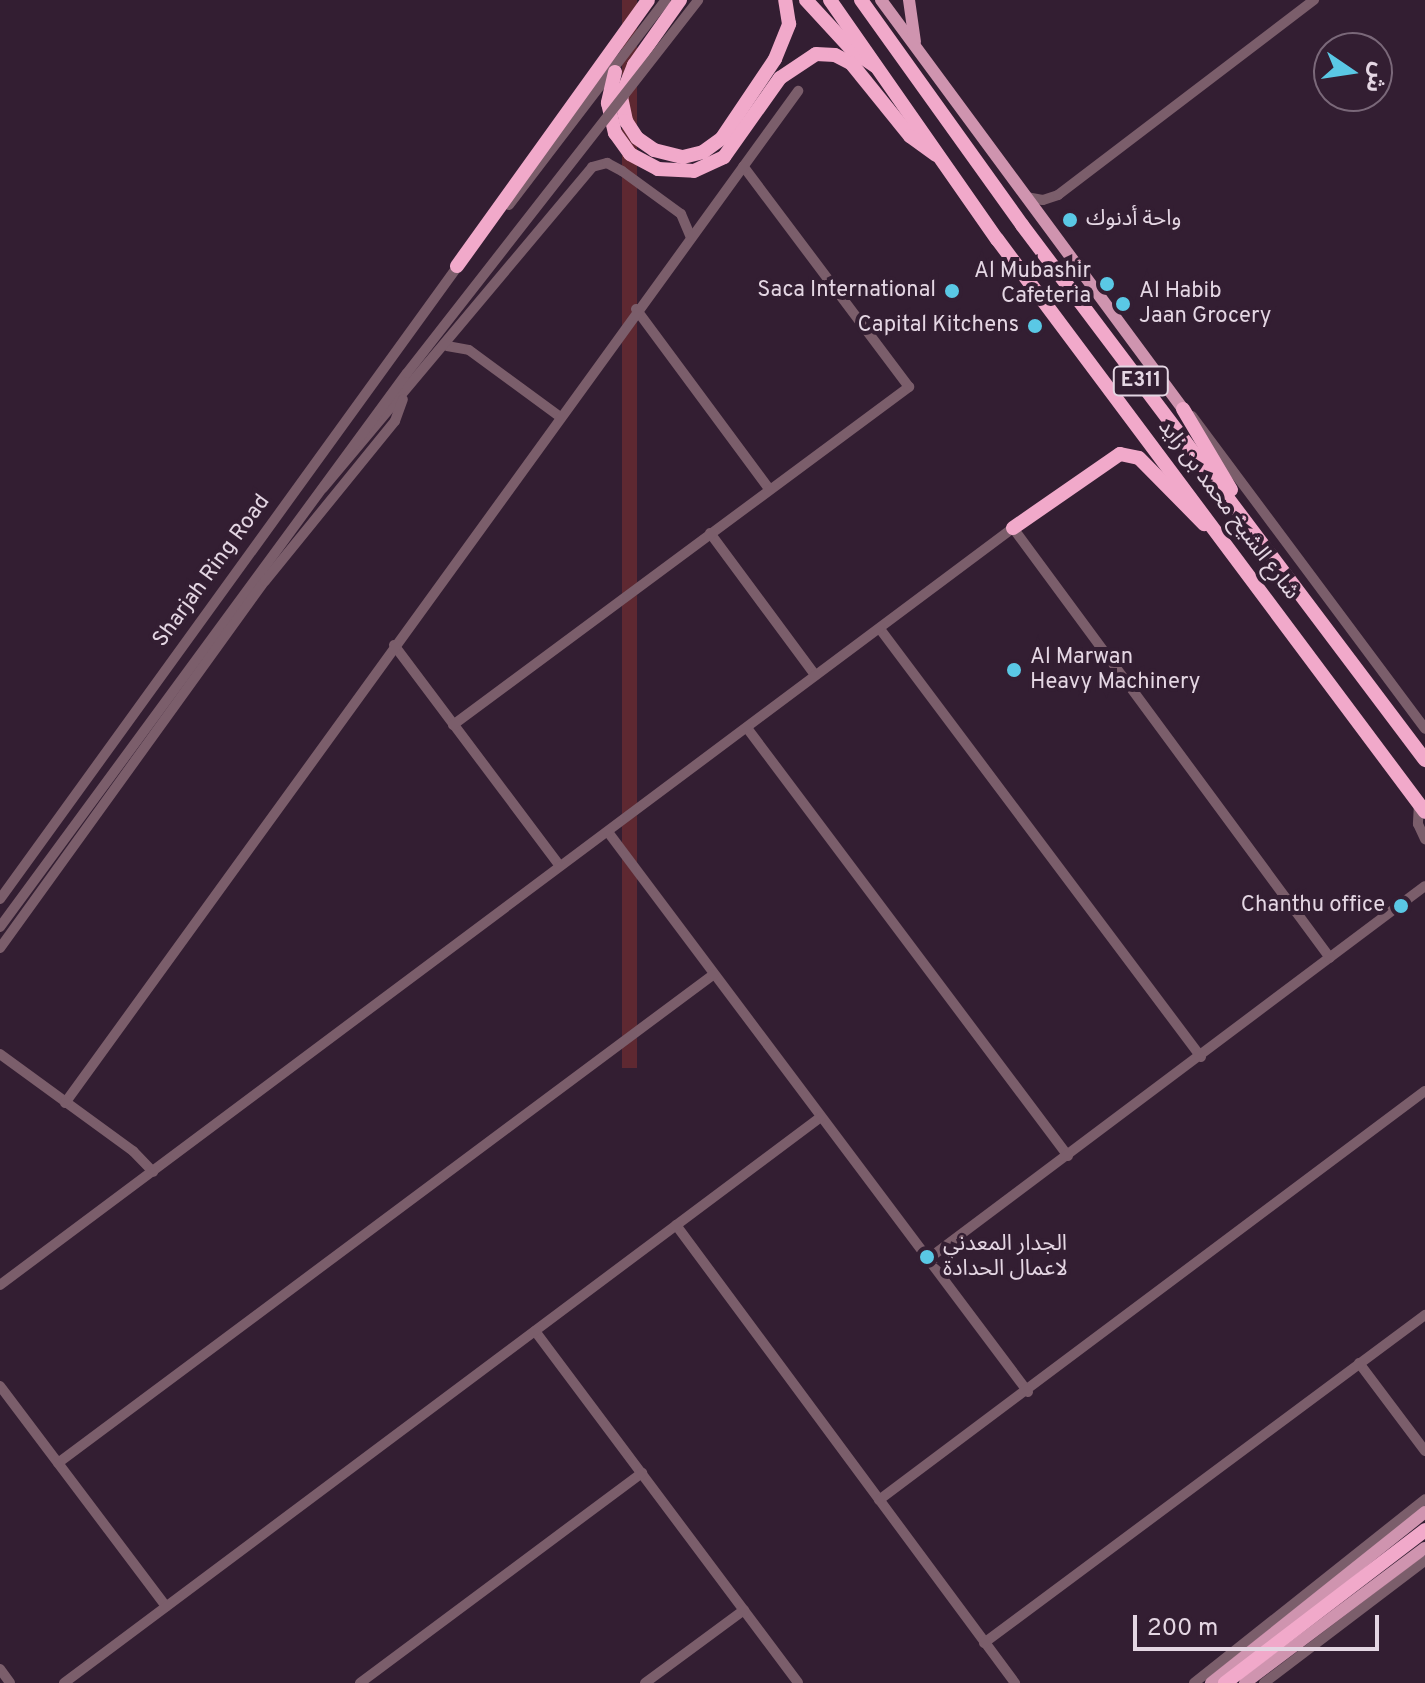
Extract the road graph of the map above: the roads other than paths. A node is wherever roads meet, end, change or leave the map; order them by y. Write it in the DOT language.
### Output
graph roads {
  1 [pos="648,0"];
  2 [pos="666,0"];
  3 [pos="680,0"];
  4 [pos="698,0"];
  5 [pos="785,0"];
  6 [pos="806,0"];
  7 [pos="830,0"];
  8 [pos="861,0"];
  9 [pos="881,0"];
  10 [pos="909,0"];
  11 [pos="1314,0"];
  12 [pos="917,49"];
  13 [pos="883,69"];
  14 [pos="615,72"];
  15 [pos="798,91"];
  16 [pos="943,160"];
  17 [pos="743,166"];
  18 [pos="1026,197"];
  19 [pos="691,238"];
  20 [pos="457,266"];
  21 [pos="636,309"];
  22 [pos="462,327"];
  23 [pos="447,346"];
  24 [pos="469,350"];
  25 [pos="403,399"];
  26 [pos="1183,409"];
  27 [pos="559,416"];
  28 [pos="769,489"];
  29 [pos="318,491"];
  30 [pos="1238,509"];
  31 [pos="1013,528"];
  32 [pos="1215,530"];
  33 [pos="710,533"];
  34 [pos="880,629"];
  35 [pos="394,645"];
  36 [pos="815,675"];
  37 [pos="453,725"];
  38 [pos="747,728"];
  39 [pos="1425,729"];
  40 [pos="1425,760"];
  41 [pos="1422,808"];
  42 [pos="608,832"];
  43 [pos="1425,839"];
  44 [pos="560,866"];
  45 [pos="1424,887"];
  46 [pos="0,899"];
  47 [pos="0,927"];
  48 [pos="0,948"];
  49 [pos="1330,958"];
  50 [pos="714,974"];
  51 [pos="0,1054"];
  52 [pos="1201,1057"];
  53 [pos="1425,1091"];
  54 [pos="65,1103"];
  55 [pos="821,1117"];
  56 [pos="1068,1156"];
  57 [pos="153,1172"];
  58 [pos="676,1225"];
  59 [pos="928,1259"];
  60 [pos="0,1285"];
  61 [pos="1425,1315"];
  62 [pos="535,1331"];
  63 [pos="1359,1363"];
  64 [pos="0,1386"];
  65 [pos="1028,1392"];
  66 [pos="1425,1451"];
  67 [pos="58,1463"];
  68 [pos="642,1473"];
  69 [pos="1425,1499"];
  70 [pos="879,1500"];
  71 [pos="1425,1512"];
  72 [pos="1425,1530"];
  73 [pos="1425,1548"];
  74 [pos="1425,1561"];
  75 [pos="166,1606"];
  76 [pos="744,1610"];
  77 [pos="984,1643"];
  78 [pos="0,1669"];
  79 [pos="10,1683"];
  80 [pos="64,1683"];
  81 [pos="360,1683"];
  82 [pos="645,1683"];
  83 [pos="798,1683"];
  84 [pos="1015,1683"];
  85 [pos="1194,1683"];
  86 [pos="1211,1683"];
  87 [pos="1225,1683"];
  88 [pos="1245,1683"];
  89 [pos="1264,1683"];
  1 -- 20 [label="highway"];
  2 -- 14 [label="street, Sharjah Ring Road"];
  3 -- 5 [label="highway"];
  4 -- 29 [label="street, bridge"];
  6 -- 13 [label="highway"];
  7 -- 13 [label="highway, شارع الشيخ محمد بن زايد / E311"];
  8 -- 30 [label="highway, شارع الشيخ محمد بن زايد / E311"];
  9 -- 12 [label="main road"];
  10 -- 12 [label="main road"];
  11 -- 18 [label="street"];
  12 -- 18 [label="main road"];
  13 -- 16 [label="highway, شارع الشيخ محمد بن زايد / E311"];
  14 -- 16 [label="highway"];
  14 -- 20 [label="street, Sharjah Ring Road"];
  15 -- 17 [label="street"];
  16 -- 32 [label="highway, شارع الشيخ محمد بن زايد / E311"];
  17 -- 19 [label="street"];
  17 -- 28 [label="street"];
  18 -- 26 [label="main road"];
  19 -- 21 [label="street"];
  19 -- 22 [label="street"];
  20 -- 46 [label="street, Sharjah Ring Road"];
  21 -- 27 [label="street"];
  21 -- 28 [label="street"];
  22 -- 23 [label="street"];
  22 -- 24 [label="street"];
  23 -- 24 [label="street"];
  23 -- 25 [label="street"];
  24 -- 27 [label="street"];
  25 -- 29 [label="street"];
  25 -- 48 [label="street"];
  26 -- 30 [label="highway"];
  26 -- 39 [label="street"];
  27 -- 35 [label="street"];
  28 -- 33 [label="street"];
  29 -- 47 [label="street"];
  30 -- 40 [label="highway, شارع الشيخ محمد بن زايد / E311"];
  31 -- 32 [label="highway"];
  31 -- 34 [label="street"];
  31 -- 49 [label="street"];
  32 -- 41 [label="highway, شارع الشيخ محمد بن زايد / E311"];
  33 -- 36 [label="street"];
  33 -- 37 [label="street"];
  34 -- 36 [label="street"];
  34 -- 52 [label="street"];
  35 -- 37 [label="street"];
  35 -- 54 [label="street"];
  36 -- 38 [label="street"];
  37 -- 44 [label="street"];
  38 -- 42 [label="street"];
  38 -- 56 [label="street"];
  41 -- 43 [label="street"];
  42 -- 44 [label="street"];
  42 -- 50 [label="street"];
  44 -- 57 [label="street"];
  45 -- 49 [label="street"];
  49 -- 52 [label="street"];
  50 -- 55 [label="street"];
  50 -- 67 [label="street"];
  51 -- 54 [label="street"];
  52 -- 56 [label="street"];
  53 -- 65 [label="street"];
  54 -- 57 [label="street"];
  55 -- 58 [label="street"];
  55 -- 59 [label="street"];
  56 -- 59 [label="street"];
  57 -- 60 [label="street"];
  58 -- 62 [label="street"];
  58 -- 70 [label="street"];
  59 -- 65 [label="street"];
  61 -- 63 [label="street"];
  62 -- 68 [label="street"];
  62 -- 75 [label="street"];
  63 -- 66 [label="street"];
  63 -- 77 [label="street"];
  64 -- 67 [label="street"];
  65 -- 70 [label="street"];
  67 -- 75 [label="street"];
  68 -- 76 [label="street"];
  68 -- 81 [label="street"];
  69 -- 85 [label="street"];
  70 -- 77 [label="street"];
  71 -- 86 [label="main road"];
  72 -- 87 [label="highway"];
  73 -- 88 [label="main road"];
  74 -- 89 [label="street"];
  75 -- 80 [label="street"];
  76 -- 82 [label="street"];
  76 -- 83 [label="street"];
  77 -- 84 [label="street"];
  78 -- 79 [label="street"];
}
